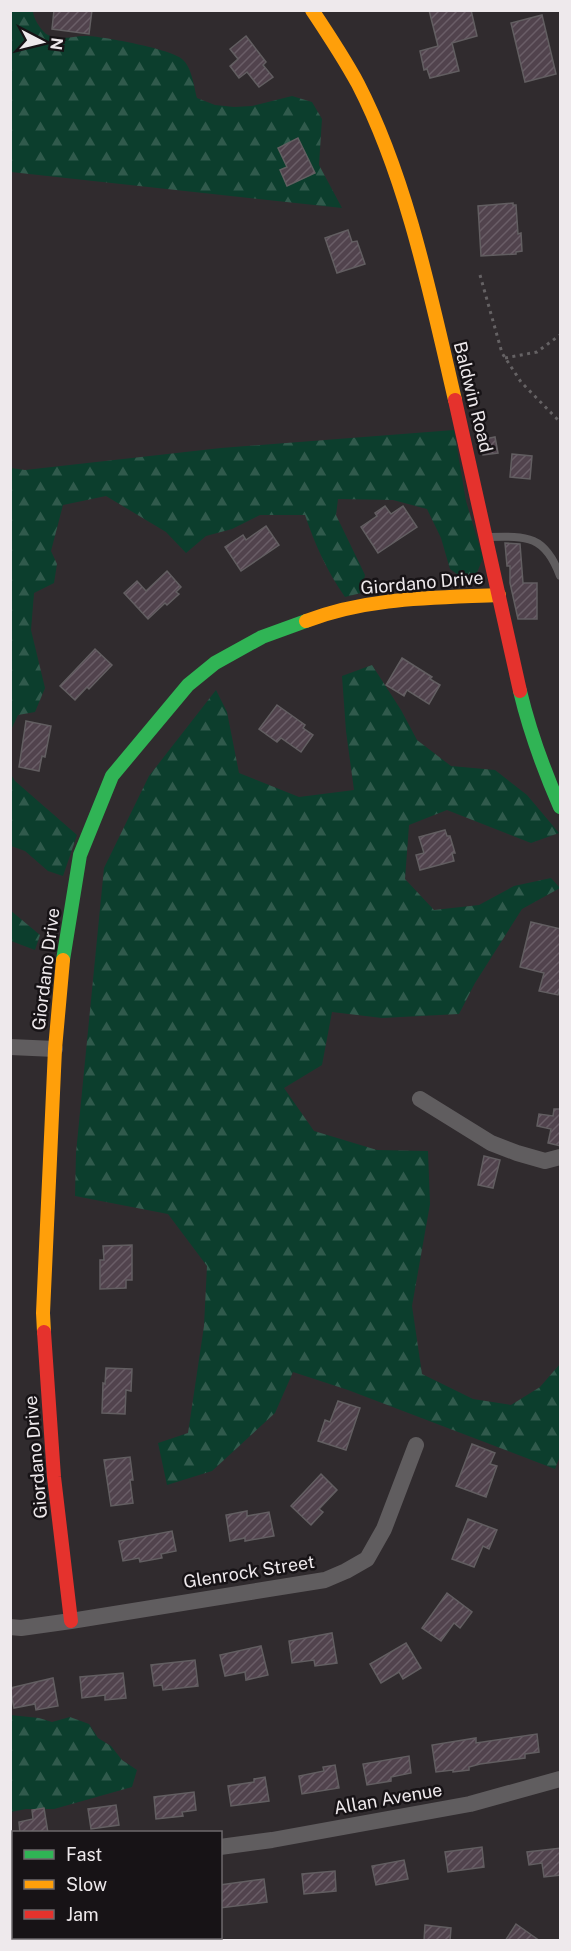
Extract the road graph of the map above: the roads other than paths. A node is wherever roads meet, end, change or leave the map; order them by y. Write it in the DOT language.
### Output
graph roads {
  1 [pos="312,10"];
  2 [pos="486,537"];
  3 [pos="561,576"];
  4 [pos="499,595"];
  5 [pos="561,807"];
  6 [pos="10,1047"];
  7 [pos="55,1049"];
  8 [pos="420,1099"];
  9 [pos="561,1157"];
  10 [pos="416,1445"];
  11 [pos="70,1621"];
  12 [pos="10,1627"];
  13 [pos="561,1779"];
  14 [pos="222,1847"];
  1 -- 2 [label="street, Baldwin Road"];
  2 -- 3 [label="lane"];
  2 -- 4 [label="street, Baldwin Road"];
  4 -- 5 [label="street, Baldwin Road"];
  4 -- 7 [label="street, Giordano Drive"];
  6 -- 7 [label="street"];
  7 -- 11 [label="street, Giordano Drive"];
  8 -- 9 [label="street"];
  10 -- 11 [label="street, Glenrock Street"];
  11 -- 12 [label="street, Glenrock Street"];
  13 -- 14 [label="street, Allan Avenue"];
}
